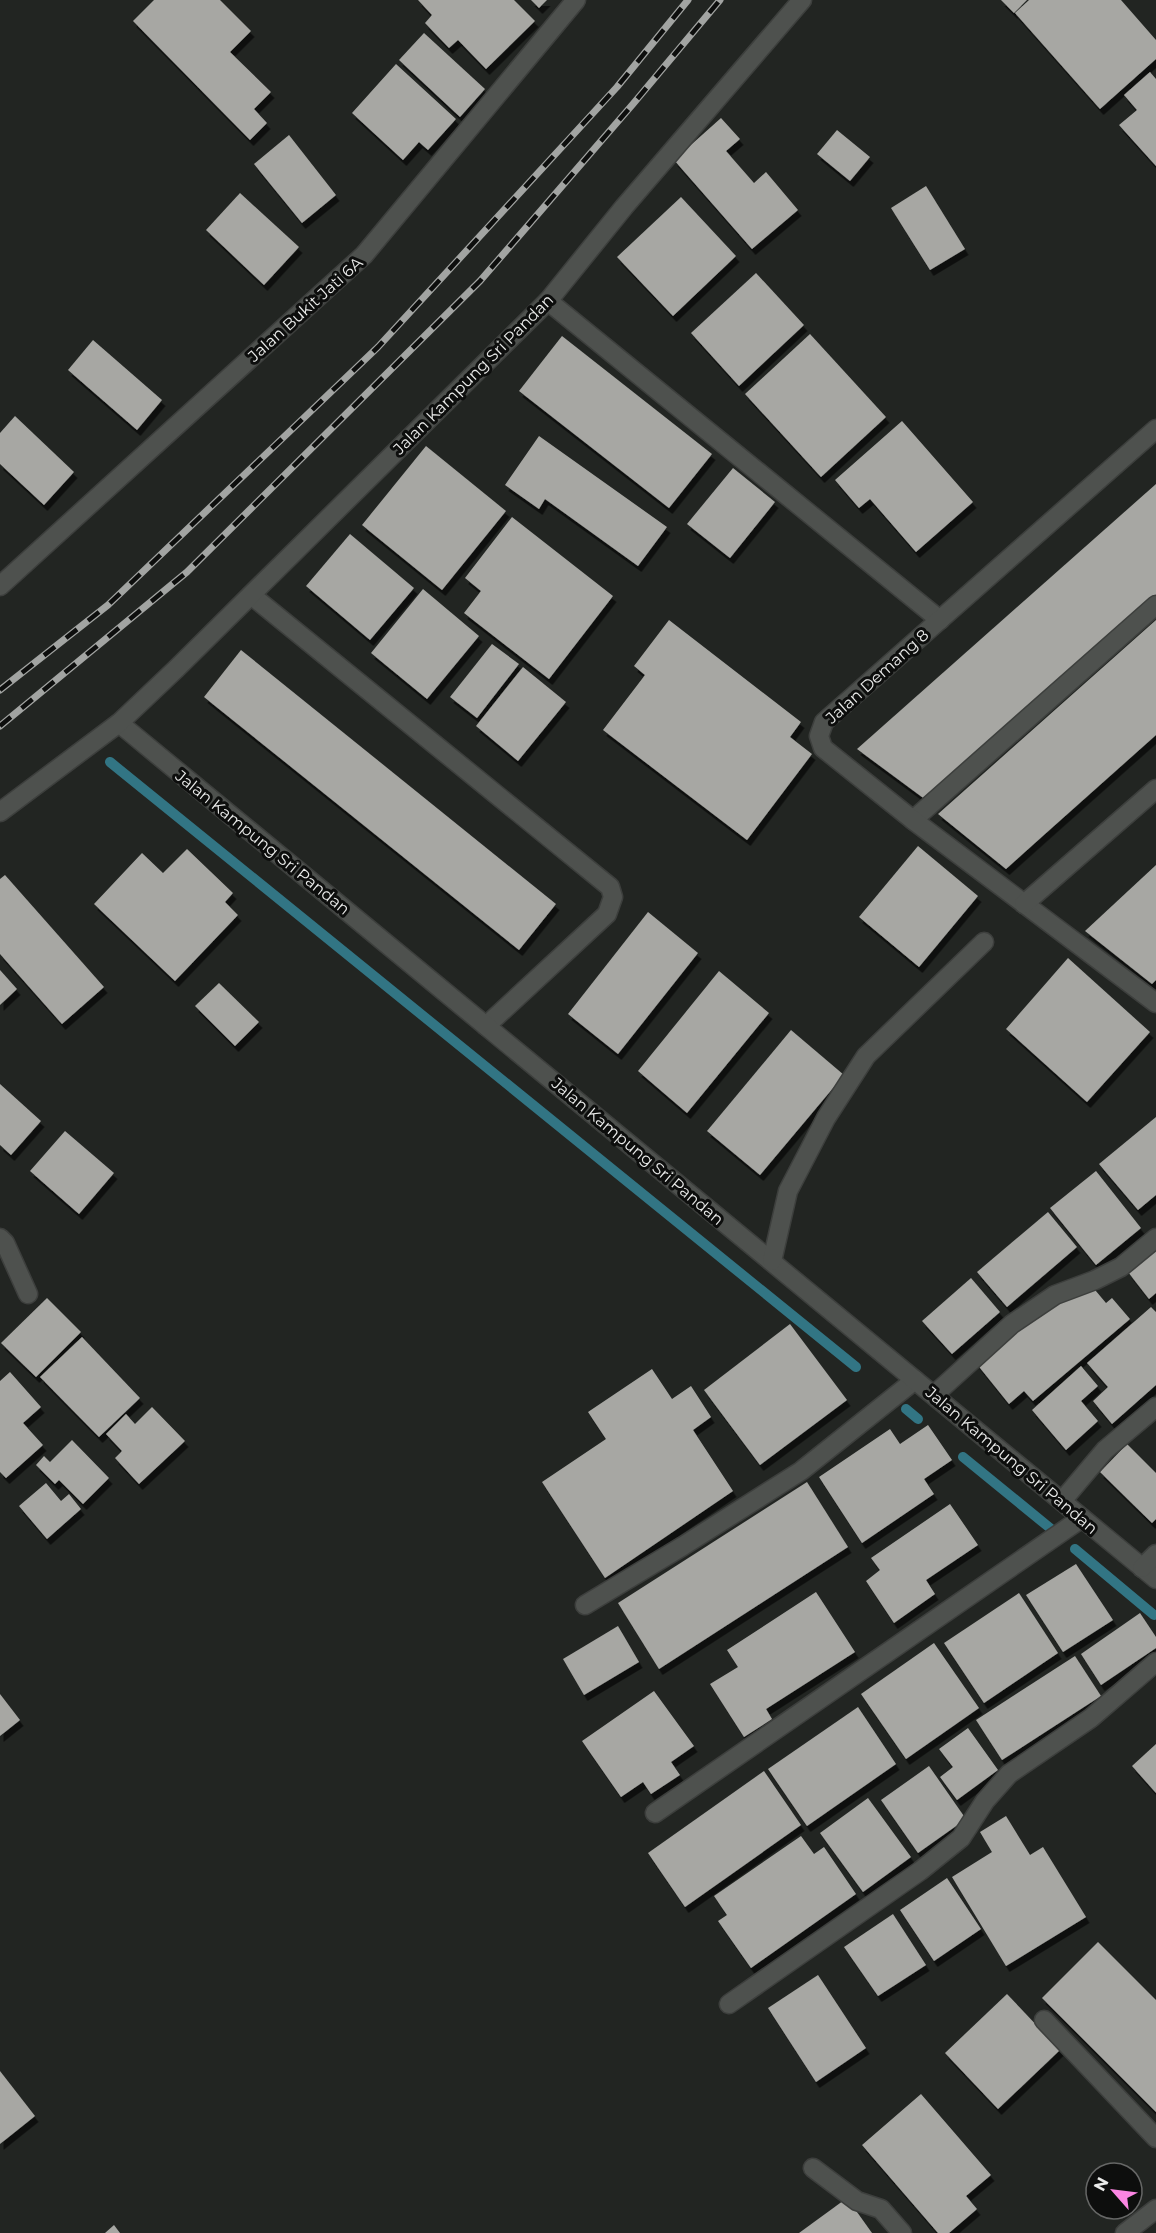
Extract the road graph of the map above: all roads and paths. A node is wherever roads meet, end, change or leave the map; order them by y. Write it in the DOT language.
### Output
graph roads {
  1 [pos="576,0"];
  2 [pos="802,0"];
  3 [pos="548,301"];
  4 [pos="1156,429"];
  5 [pos="0,586"];
  6 [pos="251,595"];
  7 [pos="1156,605"];
  8 [pos="940,620"];
  9 [pos="119,723"];
  10 [pos="1156,789"];
  11 [pos="0,812"];
  12 [pos="913,820"];
  13 [pos="1024,904"];
  14 [pos="984,942"];
  15 [pos="1153,996"];
  16 [pos="486,1026"];
  17 [pos="0,1238"];
  18 [pos="1156,1238"];
  19 [pos="772,1262"];
  20 [pos="28,1294"];
  21 [pos="915,1380"];
  22 [pos="934,1395"];
  23 [pos="1156,1407"];
  24 [pos="1062,1501"];
  25 [pos="1082,1518"];
  26 [pos="1156,1554"];
  27 [pos="1149,1573"];
  28 [pos="585,1605"];
  29 [pos="1156,1662"];
  30 [pos="655,1813"];
  31 [pos="729,2004"];
  32 [pos="1044,2020"];
  33 [pos="1156,2138"];
  34 [pos="813,2168"];
  35 [pos="1156,2209"];
  36 [pos="902,2233"];
  37 [pos="1125,2233"];
  1 -- 5 [label="street, Jalan Bukit Jati 6A"];
  2 -- 3 [label="street, Jalan Kampung Sri Pandan"];
  3 -- 6 [label="street, Jalan Kampung Sri Pandan"];
  3 -- 8 [label="street"];
  4 -- 8 [label="street, Jalan Demang 8"];
  6 -- 9 [label="street, Jalan Kampung Sri Pandan"];
  6 -- 16 [label="street"];
  7 -- 12 [label="street"];
  8 -- 12 [label="street, Jalan Demang 8"];
  9 -- 11 [label="street, Jalan Kampung Sri Pandan"];
  9 -- 16 [label="street, Jalan Kampung Sri Pandan"];
  10 -- 13 [label="street"];
  12 -- 13 [label="street, Jalan Demang 8"];
  13 -- 15 [label="street, Jalan Demang 8"];
  14 -- 19 [label="street"];
  16 -- 19 [label="street, Jalan Kampung Sri Pandan"];
  17 -- 20 [label="street"];
  18 -- 22 [label="street"];
  19 -- 21 [label="street, Jalan Kampung Sri Pandan"];
  21 -- 22 [label="street, Jalan Kampung Sri Pandan"];
  21 -- 28 [label="street"];
  22 -- 24 [label="street, Jalan Kampung Sri Pandan"];
  23 -- 24 [label="street"];
  24 -- 25 [label="street, Jalan Kampung Sri Pandan"];
  25 -- 27 [label="street, Jalan Kampung Sri Pandan"];
  25 -- 30 [label="street"];
  26 -- 27 [label="street"];
  29 -- 31 [label="street"];
  32 -- 33 [label="street"];
  34 -- 36 [label="street"];
  35 -- 37 [label="street"];
}
